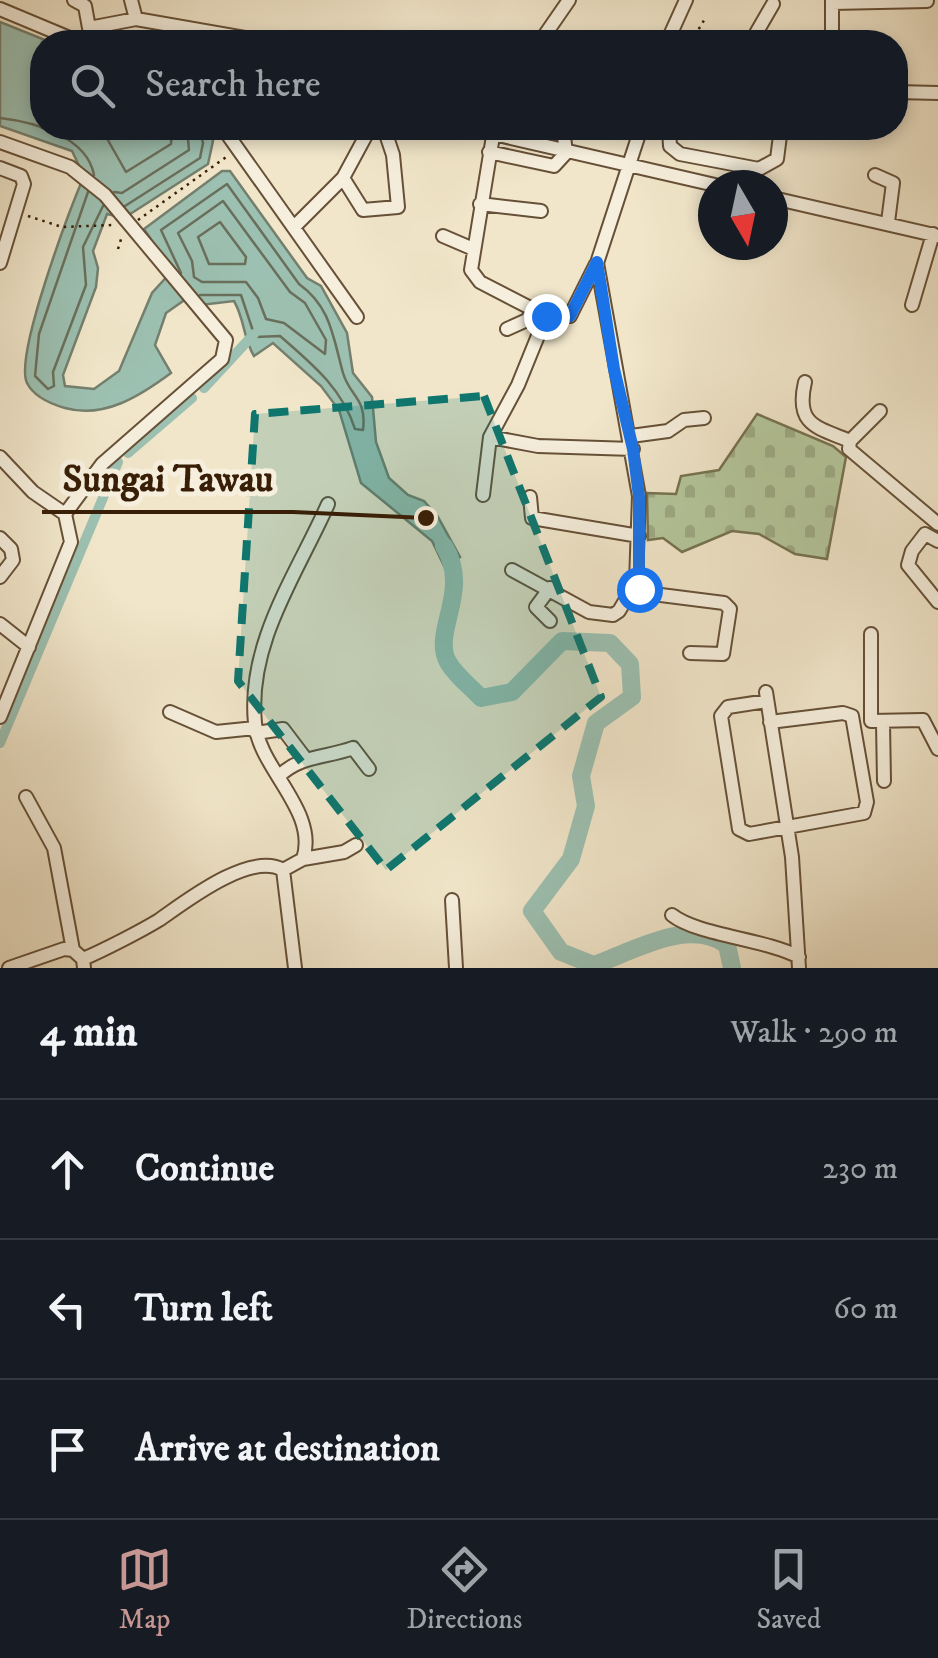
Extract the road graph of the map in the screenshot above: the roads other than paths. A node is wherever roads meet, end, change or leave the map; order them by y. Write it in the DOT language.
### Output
graph roads {
  1 [pos="74,0"];
  2 [pos="131,0"];
  3 [pos="569,0"];
  4 [pos="686,0"];
  5 [pos="832,1"];
  6 [pos="927,1"];
  7 [pos="774,4"];
  8 [pos="0,8"];
  9 [pos="136,19"];
  10 [pos="51,30"];
  11 [pos="164,30"];
  12 [pos="548,30"];
  13 [pos="672,30"];
  14 [pos="759,30"];
  15 [pos="832,30"];
  16 [pos="908,92"];
  17 [pos="938,92"];
  18 [pos="232,140"];
  19 [pos="364,140"];
  20 [pos="388,140"];
  21 [pos="492,140"];
  22 [pos="510,140"];
  23 [pos="565,140"];
  24 [pos="637,140"];
  25 [pos="670,140"];
  26 [pos="779,140"];
  27 [pos="0,142"];
  28 [pos="489,152"];
  29 [pos="566,153"];
  30 [pos="721,165"];
  31 [pos="628,166"];
  32 [pos="0,168"];
  33 [pos="720,170"];
  34 [pos="875,175"];
  35 [pos="344,178"];
  36 [pos="698,181"];
  37 [pos="788,201"];
  38 [pos="480,204"];
  39 [pos="541,211"];
  40 [pos="888,222"];
  41 [pos="294,226"];
  42 [pos="936,235"];
  43 [pos="443,236"];
  44 [pos="471,248"];
  45 [pos="597,262"];
  46 [pos="0,264"];
  47 [pos="912,306"];
  48 [pos="539,313"];
  49 [pos="357,317"];
  50 [pos="507,329"];
  51 [pos="805,382"];
  52 [pos="880,411"];
  53 [pos="704,418"];
  54 [pos="490,436"];
  55 [pos="850,441"];
  56 [pos="632,442"];
  57 [pos="0,458"];
  58 [pos="483,495"];
  59 [pos="530,497"];
  60 [pos="328,504"];
  61 [pos="65,514"];
  62 [pos="938,524"];
  63 [pos="639,536"];
  64 [pos="0,538"];
  65 [pos="938,541"];
  66 [pos="512,570"];
  67 [pos="0,577"];
  68 [pos="636,582"];
  69 [pos="550,588"];
  70 [pos="938,602"];
  71 [pos="550,622"];
  72 [pos="0,624"];
  73 [pos="871,634"];
  74 [pos="29,647"];
  75 [pos="690,653"];
  76 [pos="170,712"];
  77 [pos="0,717"];
  78 [pos="770,722"];
  79 [pos="884,723"];
  80 [pos="255,731"];
  81 [pos="938,749"];
  82 [pos="305,758"];
  83 [pos="369,769"];
  84 [pos="279,776"];
  85 [pos="884,781"];
  86 [pos="26,797"];
  87 [pos="787,828"];
  88 [pos="356,845"];
  89 [pos="303,860"];
  90 [pos="283,870"];
  91 [pos="452,900"];
  92 [pos="672,915"];
  93 [pos="80,959"];
  94 [pos="799,963"];
  95 [pos="9,968"];
  96 [pos="294,968"];
  97 [pos="456,968"];
  1 -- 9 [label="street"];
  2 -- 9 [label="street"];
  3 -- 12 [label="street"];
  4 -- 13 [label="street"];
  5 -- 6 [label="street"];
  5 -- 15 [label="street"];
  7 -- 14 [label="street"];
  8 -- 10 [label="street"];
  9 -- 11 [label="street"];
  16 -- 17 [label="street"];
  18 -- 41 [label="street"];
  19 -- 35 [label="street"];
  20 -- 35 [label="street"];
  21 -- 28 [label="street"];
  22 -- 29 [label="street"];
  23 -- 29 [label="street"];
  24 -- 31 [label="street"];
  25 -- 30 [label="street"];
  26 -- 30 [label="street"];
  27 -- 61 [label="street"];
  28 -- 29 [label="street"];
  28 -- 38 [label="street"];
  29 -- 31 [label="street"];
  30 -- 33 [label="street"];
  31 -- 36 [label="street"];
  31 -- 45 [label="street"];
  32 -- 46 [label="street"];
  34 -- 40 [label="street"];
  35 -- 41 [label="street"];
  37 -- 40 [label="street"];
  38 -- 39 [label="street"];
  38 -- 44 [label="street"];
  40 -- 42 [label="street"];
  41 -- 49 [label="street"];
  42 -- 47 [label="street"];
  43 -- 44 [label="street"];
  44 -- 48 [label="street"];
  45 -- 48 [label="street"];
  45 -- 56 [label="street"];
  48 -- 50 [label="street"];
  48 -- 54 [label="street"];
  51 -- 55 [label="street"];
  52 -- 55 [label="street"];
  53 -- 56 [label="street"];
  54 -- 56 [label="street"];
  54 -- 58 [label="street"];
  55 -- 62 [label="street"];
  56 -- 63 [label="street"];
  57 -- 61 [label="street"];
  59 -- 63 [label="street"];
  60 -- 80 [label="street"];
  61 -- 74 [label="street"];
  63 -- 68 [label="street"];
  64 -- 67 [label="street"];
  65 -- 70 [label="street"];
  66 -- 69 [label="street"];
  68 -- 69 [label="street"];
  68 -- 75 [label="street"];
  69 -- 71 [label="street"];
  72 -- 74 [label="street"];
  73 -- 79 [label="street"];
  74 -- 77 [label="street"];
  76 -- 80 [label="street"];
  78 -- 87 [label="street"];
  78 -- 87 [label="street"];
  78 -- 87 [label="street"];
  79 -- 81 [label="street"];
  79 -- 85 [label="street"];
  80 -- 82 [label="street"];
  80 -- 84 [label="street"];
  82 -- 83 [label="street"];
  82 -- 84 [label="street"];
  84 -- 89 [label="street"];
  86 -- 93 [label="street"];
  87 -- 94 [label="street"];
  88 -- 89 [label="street"];
  89 -- 90 [label="street"];
  90 -- 93 [label="street"];
  90 -- 96 [label="street"];
  91 -- 97 [label="street"];
  92 -- 94 [label="street"];
  93 -- 95 [label="street"];
}
